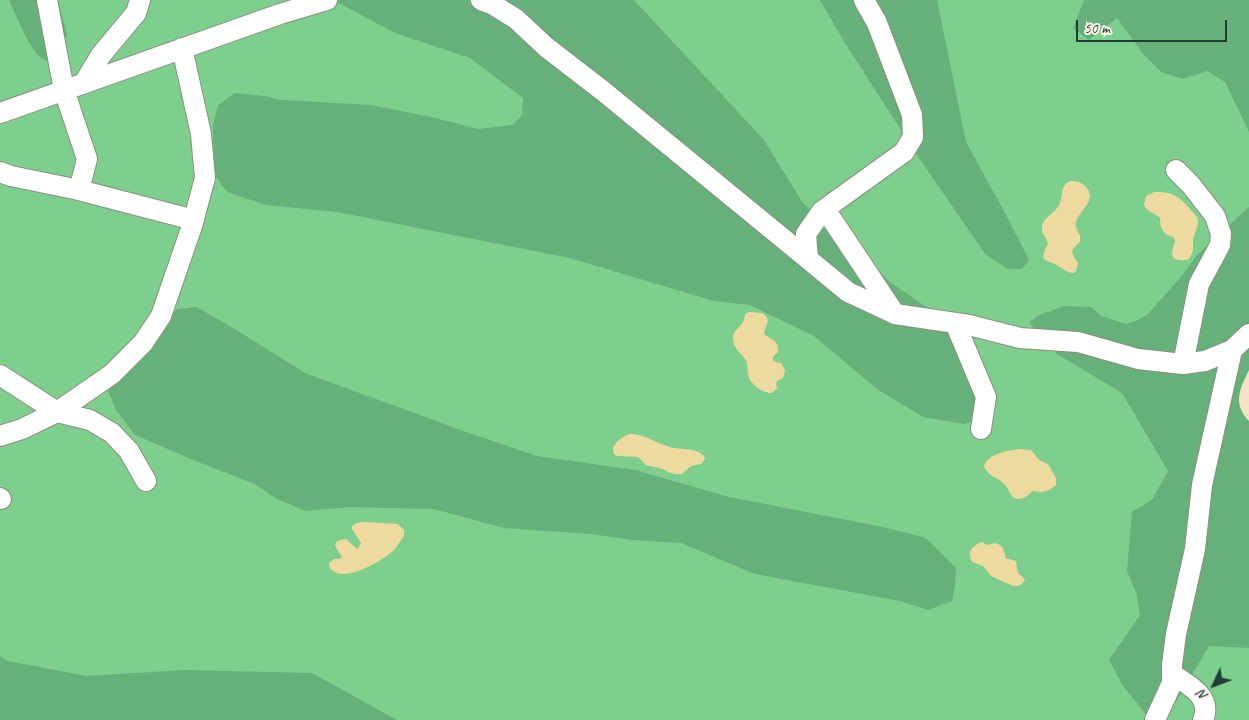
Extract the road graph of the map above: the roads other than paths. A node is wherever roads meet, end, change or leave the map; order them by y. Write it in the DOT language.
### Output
graph roads {
  1 [pos="47,0"];
  2 [pos="140,0"];
  3 [pos="327,0"];
  4 [pos="481,0"];
  5 [pos="501,0"];
  6 [pos="864,0"];
  7 [pos="516,20"];
  8 [pos="182,48"];
  9 [pos="84,83"];
  10 [pos="64,90"];
  11 [pos="7,111"];
  12 [pos="0,127"];
  13 [pos="1176,170"];
  14 [pos="0,172"];
  15 [pos="79,190"];
  16 [pos="825,209"];
  17 [pos="194,220"];
  18 [pos="808,259"];
  19 [pos="895,314"];
  20 [pos="955,323"];
  21 [pos="1249,334"];
  22 [pos="1232,350"];
  23 [pos="1183,364"];
  24 [pos="0,374"];
  25 [pos="57,412"];
  26 [pos="981,429"];
  27 [pos="0,436"];
  28 [pos="146,481"];
  29 [pos="1172,674"];
  30 [pos="1155,720"];
  31 [pos="1203,720"];
  1 -- 10 [label="lane"];
  2 -- 9 [label="lane"];
  3 -- 8 [label="lane"];
  4 -- 7 [label="lane"];
  5 -- 7 [label="lane"];
  6 -- 16 [label="lane"];
  7 -- 18 [label="lane"];
  8 -- 9 [label="lane"];
  8 -- 17 [label="lane"];
  9 -- 10 [label="lane"];
  10 -- 11 [label="lane"];
  10 -- 15 [label="lane"];
  11 -- 12 [label="lane"];
  13 -- 23 [label="lane"];
  14 -- 15 [label="lane"];
  15 -- 17 [label="lane"];
  16 -- 18 [label="lane"];
  16 -- 19 [label="lane"];
  17 -- 25 [label="lane"];
  18 -- 19 [label="lane"];
  19 -- 20 [label="lane"];
  20 -- 23 [label="lane"];
  20 -- 26 [label="lane"];
  21 -- 22 [label="lane"];
  22 -- 23 [label="lane"];
  22 -- 29 [label="lane"];
  24 -- 25 [label="lane"];
  25 -- 27 [label="lane"];
  25 -- 28 [label="lane"];
  29 -- 30 [label="lane"];
  29 -- 31 [label="lane"];
}
